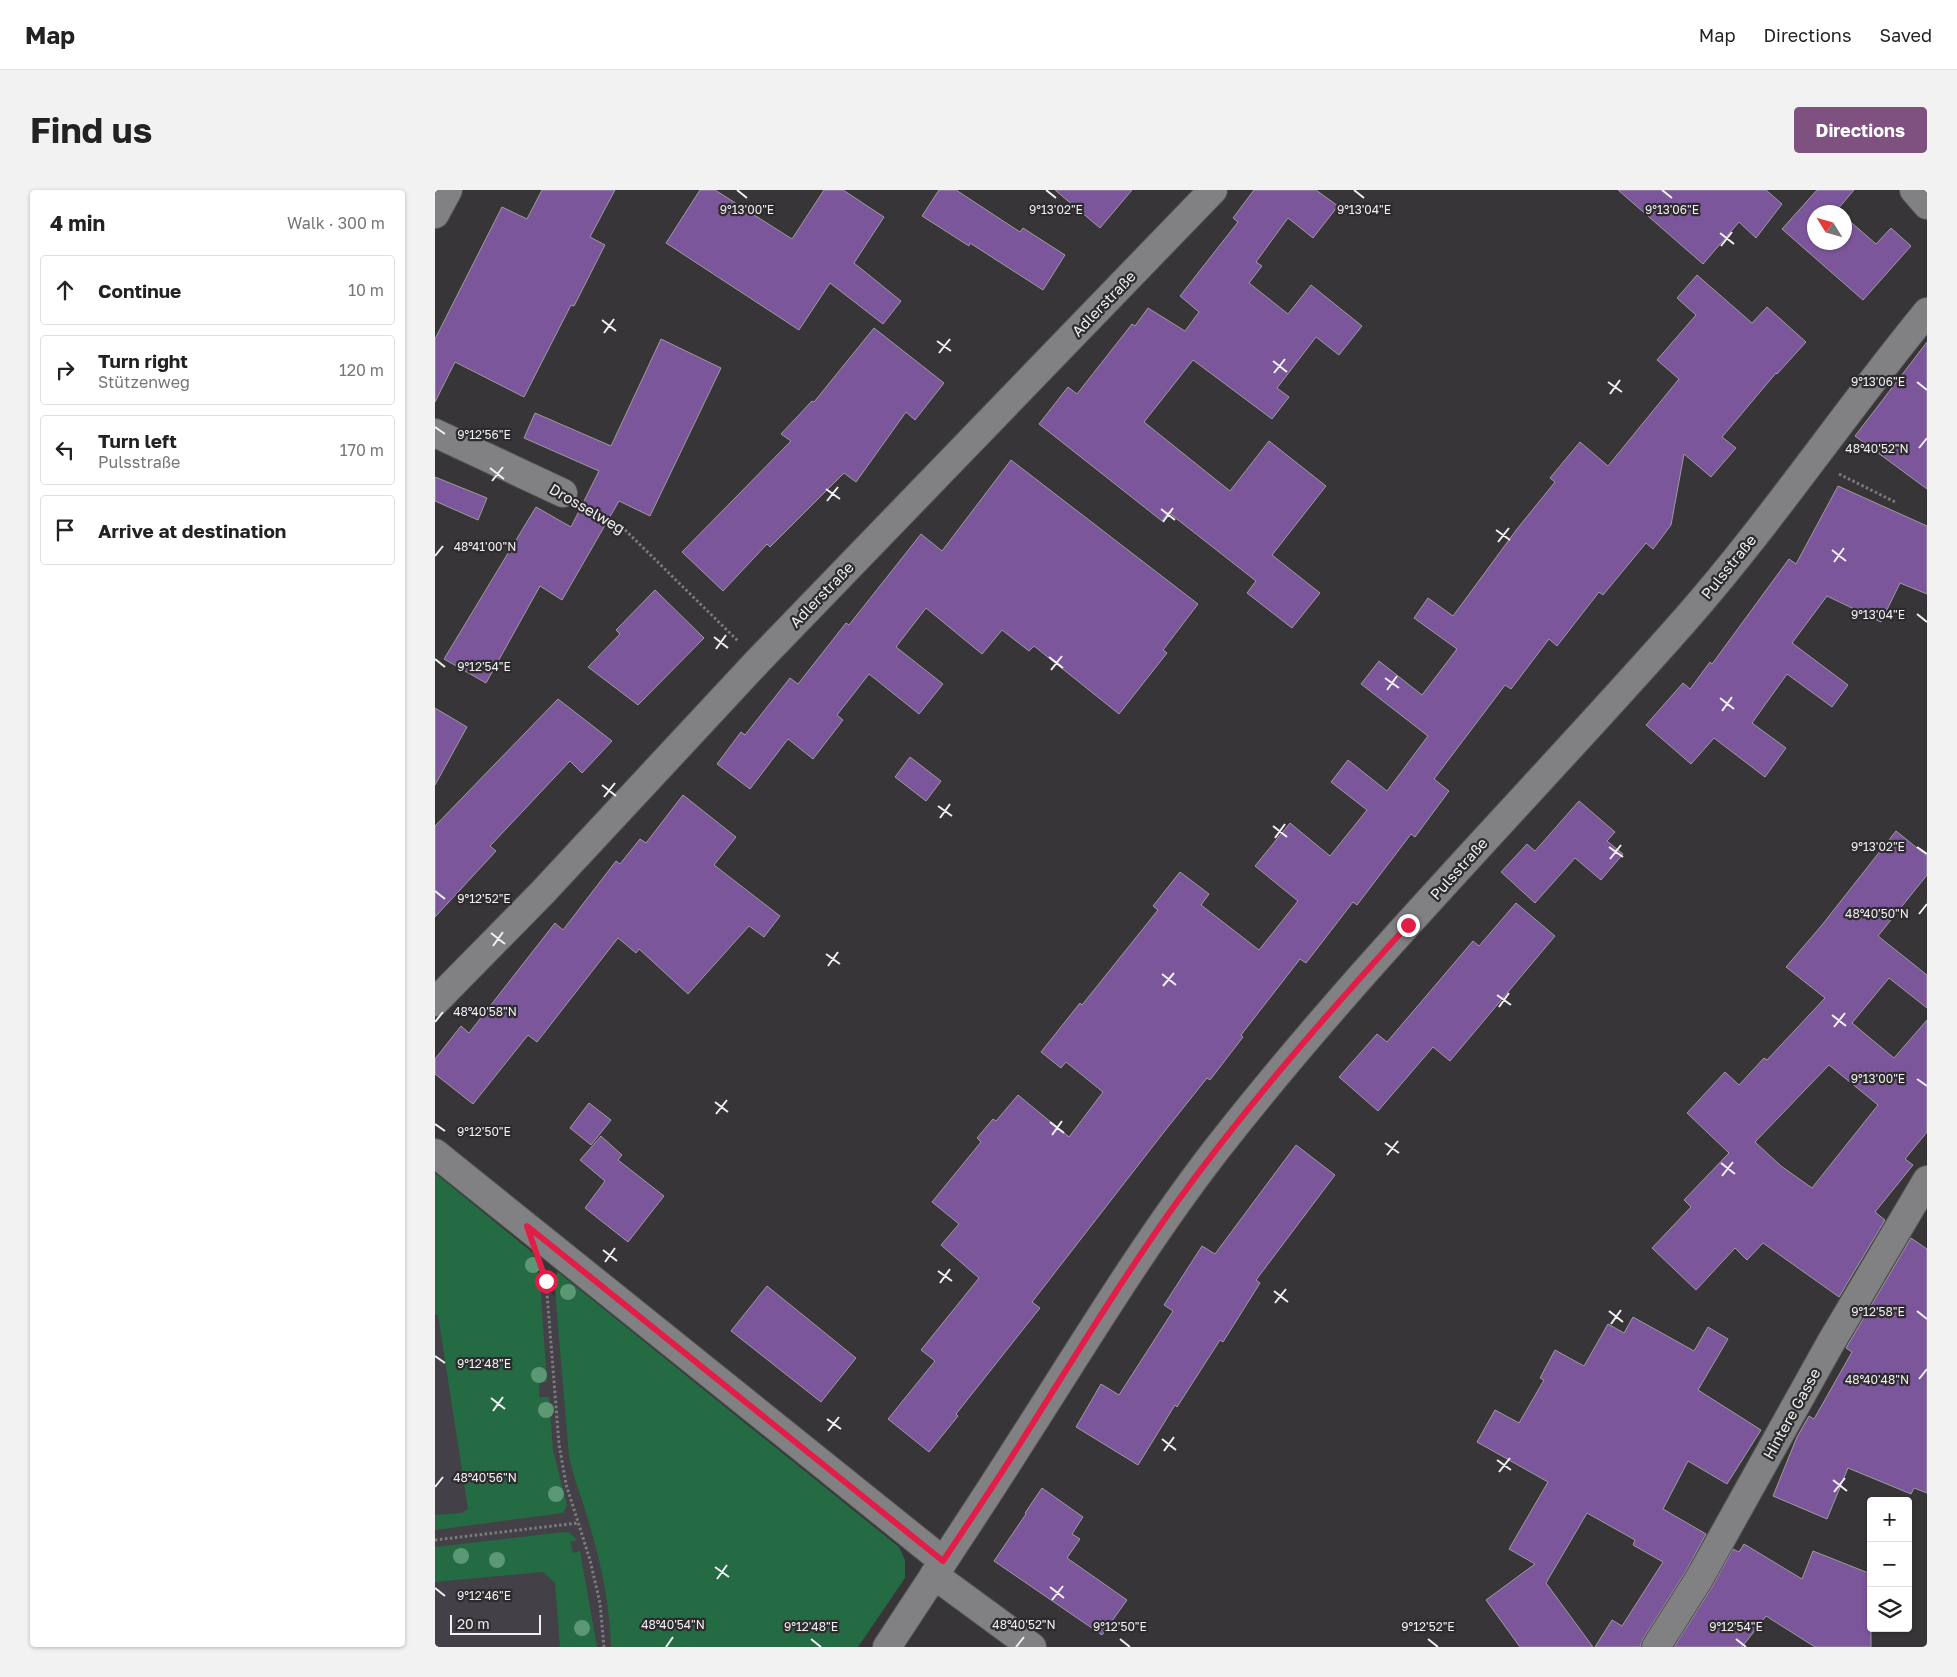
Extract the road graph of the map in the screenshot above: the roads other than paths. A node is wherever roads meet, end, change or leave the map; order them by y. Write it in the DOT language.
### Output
graph roads {
  1 [pos="448,190"];
  2 [pos="1213,190"];
  3 [pos="1914,190"];
  4 [pos="1927,206"];
  5 [pos="435,214"];
  6 [pos="1927,312"];
  7 [pos="435,433"];
  8 [pos="563,493"];
  9 [pos="435,1002"];
  10 [pos="435,1153"];
  11 [pos="1927,1180"];
  12 [pos="939,1568"];
  13 [pos="887,1647"];
  14 [pos="1033,1647"];
  15 [pos="1656,1647"];
  1 -- 5 [label="street"];
  2 -- 9 [label="street, Adlerstraße"];
  3 -- 4 [label="street"];
  6 -- 12 [label="street, Pulsstraße"];
  7 -- 8 [label="street, Drosselweg"];
  10 -- 12 [label="street"];
  11 -- 15 [label="street, Hintere Gasse"];
  12 -- 13 [label="street, Pulsstraße"];
  12 -- 14 [label="street"];
}
